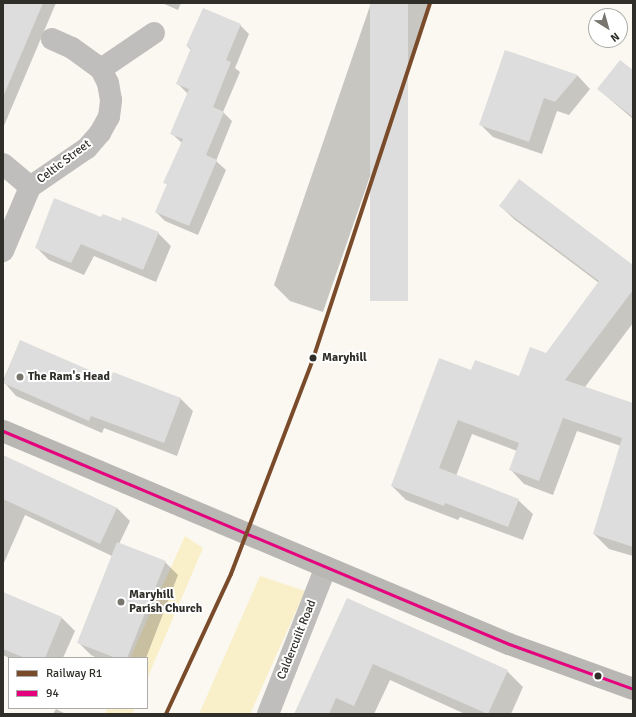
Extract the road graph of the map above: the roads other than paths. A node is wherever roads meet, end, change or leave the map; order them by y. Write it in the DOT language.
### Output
graph roads {
  1 [pos="154,33"];
  2 [pos="52,39"];
  3 [pos="101,69"];
  4 [pos="3,164"];
  5 [pos="30,187"];
  6 [pos="3,251"];
  7 [pos="3,430"];
  8 [pos="326,566"];
  9 [pos="633,689"];
  10 [pos="268,714"];
  1 -- 3 [label="street"];
  2 -- 3 [label="street"];
  3 -- 5 [label="street, Celtic Street"];
  4 -- 5 [label="street, Celtic Street"];
  5 -- 6 [label="street, Celtic Street"];
  7 -- 8 [label="main road"];
  8 -- 9 [label="main road"];
  8 -- 10 [label="street, Caldercuilt Road"];
}
